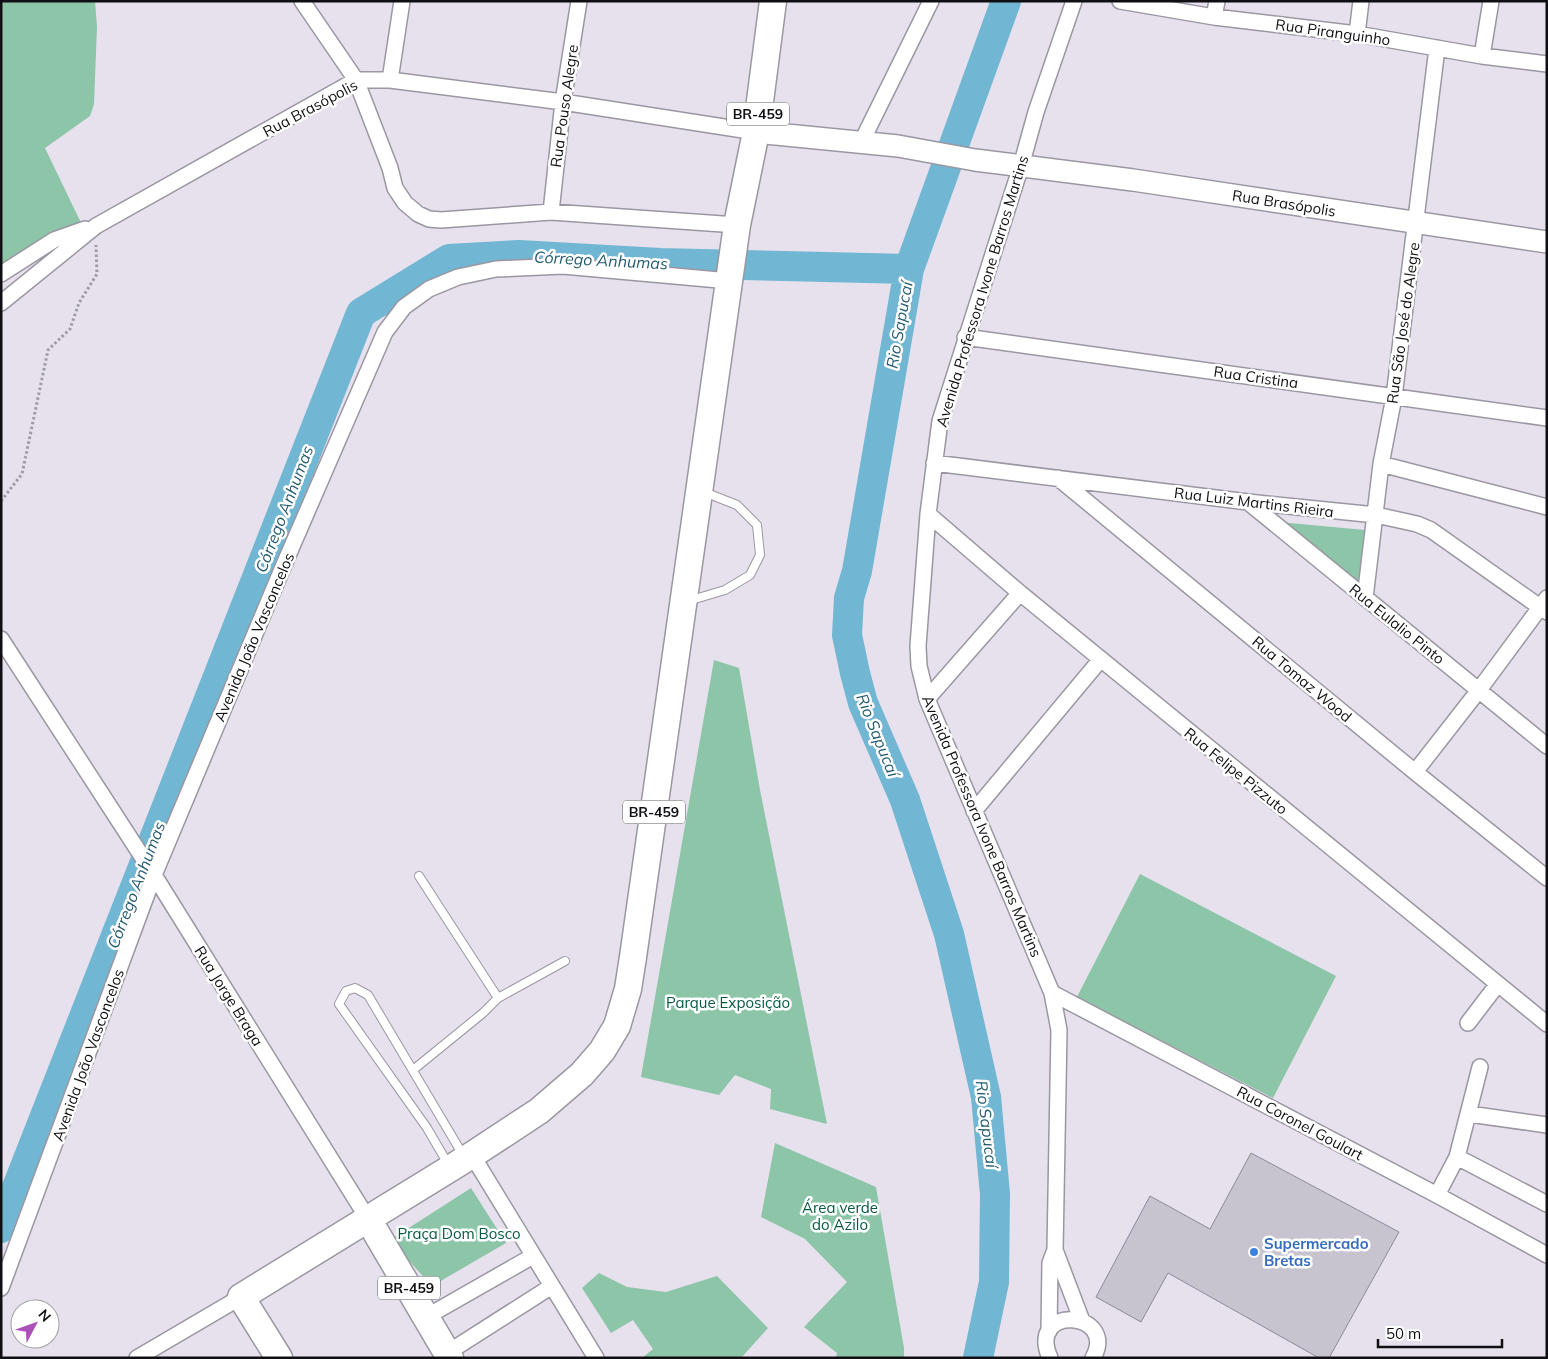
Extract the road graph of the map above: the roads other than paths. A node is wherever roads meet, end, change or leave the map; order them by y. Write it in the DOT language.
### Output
graph roads {
  1 [pos="302,1"];
  2 [pos="402,1"];
  3 [pos="579,1"];
  4 [pos="773,1"];
  5 [pos="931,1"];
  6 [pos="1074,1"];
  7 [pos="1120,1"];
  8 [pos="1217,1"];
  9 [pos="1362,1"];
  10 [pos="1491,1"];
  11 [pos="1214,17"];
  12 [pos="1358,34"];
  13 [pos="1437,48"];
  14 [pos="1482,56"];
  15 [pos="1547,64"];
  16 [pos="356,80"];
  17 [pos="390,80"];
  18 [pos="563,102"];
  19 [pos="756,132"];
  20 [pos="862,143"];
  21 [pos="1021,166"];
  22 [pos="551,212"];
  23 [pos="1416,223"];
  24 [pos="96,226"];
  25 [pos="736,232"];
  26 [pos="1547,242"];
  27 [pos="1,274"];
  28 [pos="731,275"];
  29 [pos="1,303"];
  30 [pos="965,337"];
  31 [pos="1394,397"];
  32 [pos="1547,418"];
  33 [pos="934,464"];
  34 [pos="1381,464"];
  35 [pos="1058,478"];
  36 [pos="700,491"];
  37 [pos="1248,502"];
  38 [pos="1547,507"];
  39 [pos="928,514"];
  40 [pos="1376,516"];
  41 [pos="1020,593"];
  42 [pos="1365,598"];
  43 [pos="684,602"];
  44 [pos="1544,606"];
  45 [pos="1,639"];
  46 [pos="1101,660"];
  47 [pos="1479,690"];
  48 [pos="927,699"];
  49 [pos="1547,746"];
  50 [pos="1415,772"];
  51 [pos="974,811"];
  52 [pos="153,873"];
  53 [pos="419,876"];
  54 [pos="1547,878"];
  55 [pos="565,961"];
  56 [pos="1497,985"];
  57 [pos="1052,993"];
  58 [pos="498,998"];
  59 [pos="1468,1023"];
  60 [pos="1547,1024"];
  61 [pos="1480,1067"];
  62 [pos="413,1070"];
  63 [pos="1468,1114"];
  64 [pos="1547,1125"];
  65 [pos="1457,1157"];
  66 [pos="463,1160"];
  67 [pos="1437,1195"];
  68 [pos="1547,1204"];
  69 [pos="368,1219"];
  70 [pos="1055,1250"];
  71 [pos="1547,1255"];
  72 [pos="532,1256"];
  73 [pos="552,1286"];
  74 [pos="1,1288"];
  75 [pos="242,1297"];
  76 [pos="426,1317"];
  77 [pos="1082,1321"];
  78 [pos="1049,1331"];
  79 [pos="1099,1353"];
  80 [pos="449,1355"];
  81 [pos="1047,1355"];
  82 [pos="137,1358"];
  83 [pos="279,1358"];
  84 [pos="596,1358"];
  1 -- 16 [label="street"];
  2 -- 17 [label="street"];
  3 -- 18 [label="street, Rua Pouso Alegre"];
  4 -- 19 [label="highway, BR-459"];
  5 -- 20 [label="street"];
  6 -- 21 [label="street, Avenida Professora Ivone Barros Martins"];
  7 -- 11 [label="street, Rua Piranguinho"];
  8 -- 11 [label="street"];
  9 -- 12 [label="street"];
  10 -- 14 [label="street"];
  11 -- 12 [label="street, Rua Piranguinho"];
  12 -- 13 [label="street, Rua Piranguinho"];
  13 -- 14 [label="street, Rua Piranguinho"];
  13 -- 23 [label="street, Rua São José do Alegre"];
  14 -- 15 [label="street, Rua Piranguinho"];
  16 -- 17 [label="street, Rua Brasópolis"];
  16 -- 22 [label="street"];
  16 -- 24 [label="street, Rua Brasópolis"];
  17 -- 18 [label="street, Rua Brasópolis"];
  18 -- 19 [label="street, Rua Brasópolis"];
  18 -- 22 [label="street, Rua Pouso Alegre"];
  19 -- 20 [label="street, Rua Brasópolis"];
  19 -- 25 [label="highway, BR-459"];
  20 -- 21 [label="street, Rua Brasópolis"];
  21 -- 23 [label="street, Rua Brasópolis"];
  21 -- 30 [label="street, Avenida Professora Ivone Barros Martins"];
  22 -- 25 [label="street"];
  23 -- 26 [label="street, Rua Brasópolis"];
  23 -- 31 [label="street, Rua São José do Alegre"];
  24 -- 27 [label="street"];
  24 -- 29 [label="street, Rua Brasópolis"];
  25 -- 28 [label="highway, BR-459"];
  28 -- 36 [label="highway, BR-459"];
  28 -- 52 [label="street, Avenida João Vasconcelos"];
  30 -- 31 [label="street, Rua Cristina"];
  30 -- 33 [label="street, Avenida Professora Ivone Barros Martins"];
  31 -- 32 [label="street, Rua Cristina"];
  31 -- 34 [label="street, Rua São José do Alegre"];
  33 -- 35 [label="street, Rua Luiz Martins Rieira"];
  33 -- 39 [label="street, Avenida Professora Ivone Barros Martins"];
  34 -- 38 [label="street"];
  34 -- 40 [label="street, Rua São José do Alegre"];
  35 -- 37 [label="street, Rua Luiz Martins Rieira"];
  35 -- 50 [label="street, Rua Tomaz Wood"];
  36 -- 43 [label="highway, BR-459"];
  36 -- 43 [label="lane"];
  37 -- 40 [label="street, Rua Luiz Martins Rieira"];
  37 -- 42 [label="street, Rua Eulalio Pinto"];
  39 -- 41 [label="street, Rua Felipe Pizzuto"];
  39 -- 48 [label="street, Avenida Professora Ivone Barros Martins"];
  40 -- 42 [label="street, Rua São José do Alegre"];
  40 -- 44 [label="street, Rua Luiz Martins Rieira"];
  41 -- 46 [label="street, Rua Felipe Pizzuto"];
  41 -- 48 [label="street"];
  42 -- 47 [label="street, Rua Eulalio Pinto"];
  43 -- 66 [label="highway, BR-459"];
  44 -- 47 [label="street"];
  45 -- 52 [label="street, Rua Jorge Braga"];
  46 -- 51 [label="street"];
  46 -- 56 [label="street, Rua Felipe Pizzuto"];
  47 -- 49 [label="street, Rua Eulalio Pinto"];
  47 -- 50 [label="street"];
  48 -- 51 [label="street, Avenida Professora Ivone Barros Martins"];
  50 -- 54 [label="street, Rua Tomaz Wood"];
  51 -- 57 [label="street, Avenida Professora Ivone Barros Martins"];
  52 -- 69 [label="street, Rua Jorge Braga"];
  52 -- 74 [label="street, Avenida João Vasconcelos"];
  53 -- 58 [label="lane"];
  55 -- 58 [label="lane"];
  56 -- 59 [label="street"];
  56 -- 60 [label="street, Rua Felipe Pizzuto"];
  57 -- 67 [label="street, Rua Coronel Goulart"];
  57 -- 70 [label="street, Avenida Professora Ivone Barros Martins"];
  58 -- 62 [label="lane"];
  61 -- 63 [label="street"];
  62 -- 66 [label="lane"];
  62 -- 66 [label="lane"];
  63 -- 64 [label="street"];
  63 -- 65 [label="street"];
  65 -- 67 [label="street"];
  65 -- 68 [label="street"];
  66 -- 69 [label="highway, BR-459"];
  66 -- 72 [label="street"];
  67 -- 71 [label="street, Rua Coronel Goulart"];
  69 -- 75 [label="highway, BR-459"];
  69 -- 76 [label="highway, Rua Jorge Braga / BR-459"];
  70 -- 77 [label="street, Avenida Professora Ivone Barros Martins"];
  70 -- 78 [label="street, Avenida Professora Ivone Barros Martins"];
  72 -- 73 [label="street"];
  72 -- 76 [label="street"];
  73 -- 80 [label="street"];
  73 -- 84 [label="street"];
  75 -- 82 [label="street"];
  75 -- 83 [label="highway"];
  76 -- 80 [label="highway, Rua Jorge Braga / BR-459"];
  77 -- 78 [label="street"];
  77 -- 79 [label="street, Avenida Professora Ivone Barros Martins"];
  78 -- 81 [label="street, Avenida Professora Ivone Barros Martins"];
}
